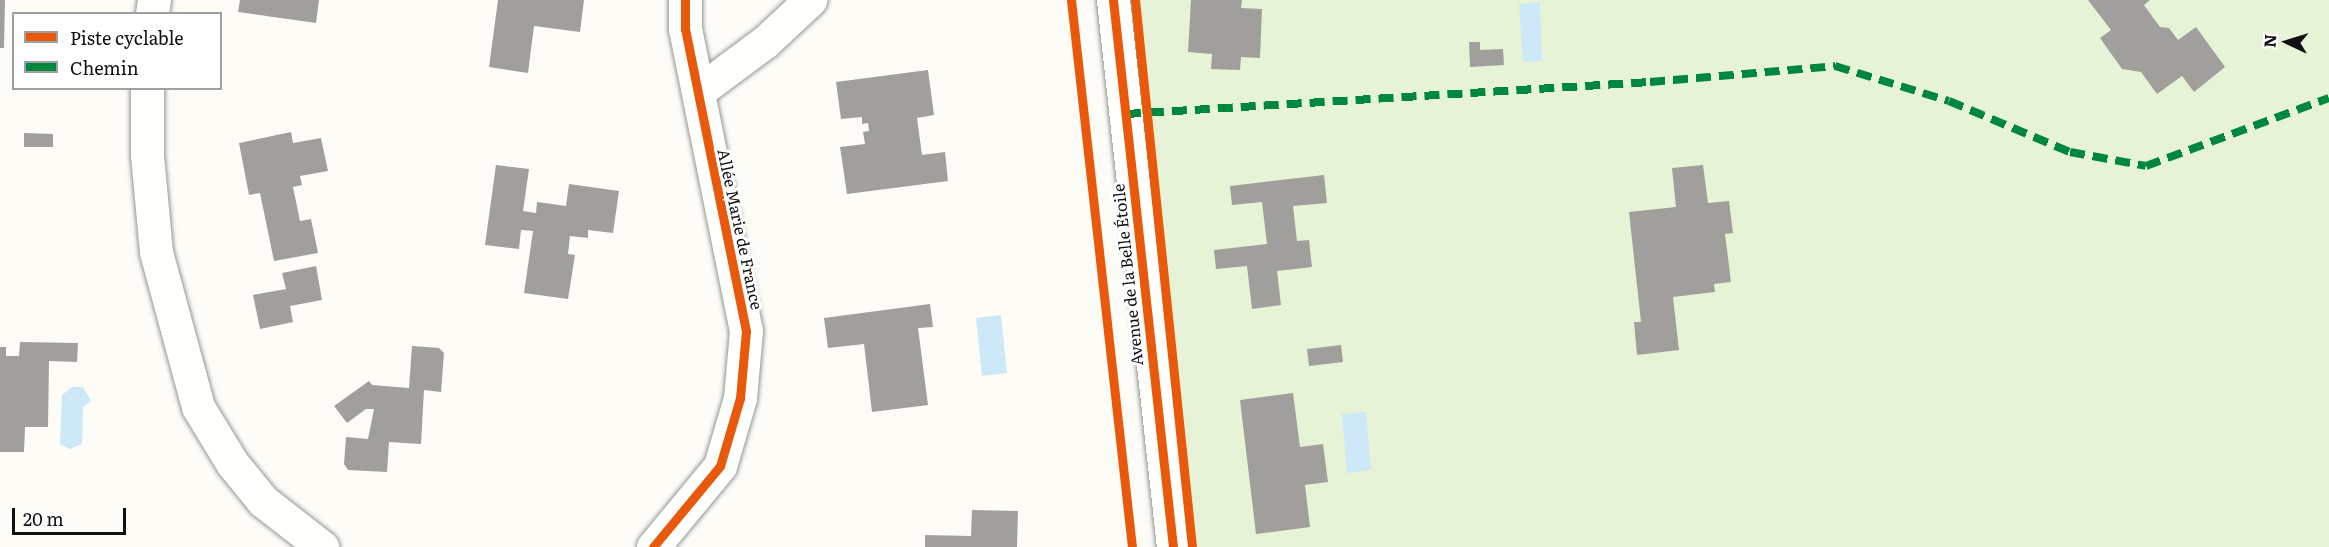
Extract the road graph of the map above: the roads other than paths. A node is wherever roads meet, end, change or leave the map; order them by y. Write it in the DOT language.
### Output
graph roads {
  1 [pos="685,0"];
  2 [pos="810,0"];
  3 [pos="1113,0"];
  4 [pos="147,90"];
  5 [pos="699,91"];
  6 [pos="321,547"];
  7 [pos="653,547"];
  8 [pos="1173,547"];
  1 -- 5 [label="street, Allée Marie de France"];
  2 -- 5 [label="street"];
  3 -- 8 [label="street, Avenue de la Belle Étoile"];
  4 -- 6 [label="street"];
  5 -- 7 [label="street, Allée Marie de France"];
}
